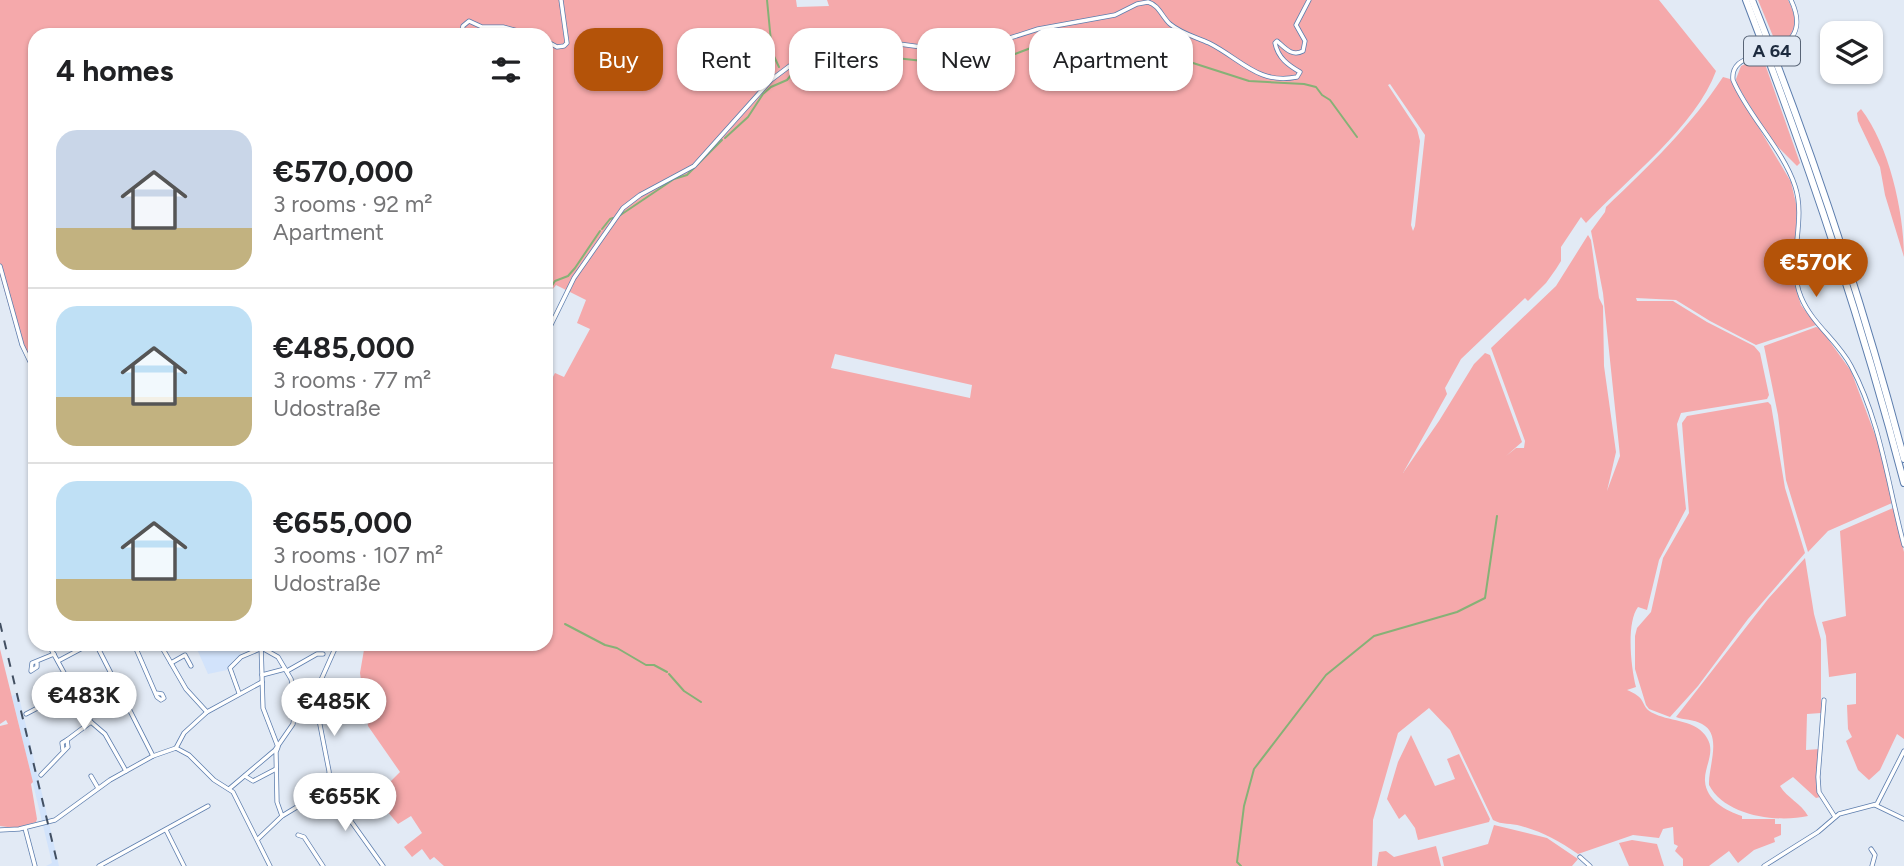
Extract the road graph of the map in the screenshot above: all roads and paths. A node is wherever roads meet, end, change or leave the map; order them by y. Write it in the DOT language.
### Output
graph roads {
  1 [pos="561,0"];
  2 [pos="1309,0"];
  3 [pos="1746,0"];
  4 [pos="1752,0"];
  5 [pos="1791,0"];
  6 [pos="463,28"];
  7 [pos="507,28"];
  8 [pos="553,45"];
  9 [pos="1779,47"];
  10 [pos="1760,53"];
  11 [pos="0,265"];
  12 [pos="553,324"];
  13 [pos="28,357"];
  14 [pos="1904,459"];
  15 [pos="1904,483"];
  16 [pos="1904,545"];
  17 [pos="52,651"];
  18 [pos="77,651"];
  19 [pos="100,651"];
  20 [pos="137,651"];
  21 [pos="164,651"];
  22 [pos="252,651"];
  23 [pos="261,651"];
  24 [pos="270,651"];
  25 [pos="334,651"];
  26 [pos="54,654"];
  27 [pos="323,654"];
  28 [pos="58,661"];
  29 [pos="37,663"];
  30 [pos="171,663"];
  31 [pos="191,666"];
  32 [pos="286,670"];
  33 [pos="262,675"];
  34 [pos="262,682"];
  35 [pos="75,691"];
  36 [pos="156,693"];
  37 [pos="239,693"];
  38 [pos="314,694"];
  39 [pos="1824,700"];
  40 [pos="296,701"];
  41 [pos="207,712"];
  42 [pos="26,714"];
  43 [pos="91,722"];
  44 [pos="176,747"];
  45 [pos="278,747"];
  46 [pos="1904,751"];
  47 [pos="153,756"];
  48 [pos="276,769"];
  49 [pos="126,771"];
  50 [pos="41,775"];
  51 [pos="92,776"];
  52 [pos="245,776"];
  53 [pos="330,787"];
  54 [pos="98,788"];
  55 [pos="229,789"];
  56 [pos="1875,805"];
  57 [pos="208,806"];
  58 [pos="282,816"];
  59 [pos="1835,817"];
  60 [pos="1904,819"];
  61 [pos="25,828"];
  62 [pos="0,830"];
  63 [pos="166,830"];
  64 [pos="298,835"];
  65 [pos="257,839"];
  66 [pos="1871,849"];
  67 [pos="1580,857"];
  68 [pos="35,866"];
  69 [pos="99,866"];
  70 [pos="184,866"];
  71 [pos="270,866"];
  72 [pos="323,866"];
  73 [pos="383,866"];
  74 [pos="1590,866"];
  75 [pos="1764,866"];
  76 [pos="1872,866"];
  1 -- 8 [label="street"];
  2 -- 12 [label="street"];
  3 -- 15 [label="highway, A 64"];
  4 -- 14 [label="highway, A 64"];
  5 -- 9 [label="street"];
  6 -- 7 [label="street"];
  10 -- 16 [label="street"];
  11 -- 13 [label="street"];
  17 -- 26 [label="street"];
  18 -- 28 [label="street"];
  19 -- 47 [label="street"];
  20 -- 36 [label="street"];
  21 -- 30 [label="street"];
  22 -- 37 [label="street"];
  23 -- 33 [label="street"];
  24 -- 32 [label="street"];
  25 -- 38 [label="street"];
  26 -- 28 [label="street"];
  26 -- 29 [label="street"];
  27 -- 32 [label="street"];
  28 -- 35 [label="street"];
  30 -- 31 [label="street"];
  30 -- 41 [label="street"];
  32 -- 33 [label="street"];
  32 -- 40 [label="street"];
  33 -- 34 [label="street"];
  34 -- 37 [label="street"];
  34 -- 45 [label="street"];
  35 -- 42 [label="street"];
  35 -- 43 [label="street"];
  37 -- 41 [label="street"];
  38 -- 40 [label="street"];
  38 -- 53 [label="street"];
  39 -- 59 [label="street"];
  40 -- 45 [label="street"];
  41 -- 44 [label="street"];
  43 -- 49 [label="street"];
  43 -- 50 [label="street"];
  44 -- 47 [label="street"];
  44 -- 55 [label="street"];
  45 -- 48 [label="street"];
  45 -- 52 [label="street"];
  46 -- 56 [label="street"];
  47 -- 49 [label="street"];
  48 -- 52 [label="street"];
  48 -- 58 [label="street"];
  49 -- 54 [label="street"];
  51 -- 54 [label="street"];
  52 -- 55 [label="street"];
  53 -- 58 [label="street"];
  53 -- 73 [label="street"];
  54 -- 61 [label="street"];
  55 -- 65 [label="street"];
  56 -- 59 [label="street"];
  56 -- 60 [label="street"];
  57 -- 63 [label="street"];
  58 -- 65 [label="street"];
  59 -- 75 [label="street"];
  61 -- 62 [label="street"];
  61 -- 68 [label="street"];
  63 -- 69 [label="street"];
  63 -- 70 [label="street"];
  64 -- 72 [label="street"];
  65 -- 71 [label="street"];
  66 -- 76 [label="street"];
  67 -- 74 [label="street"];
}
